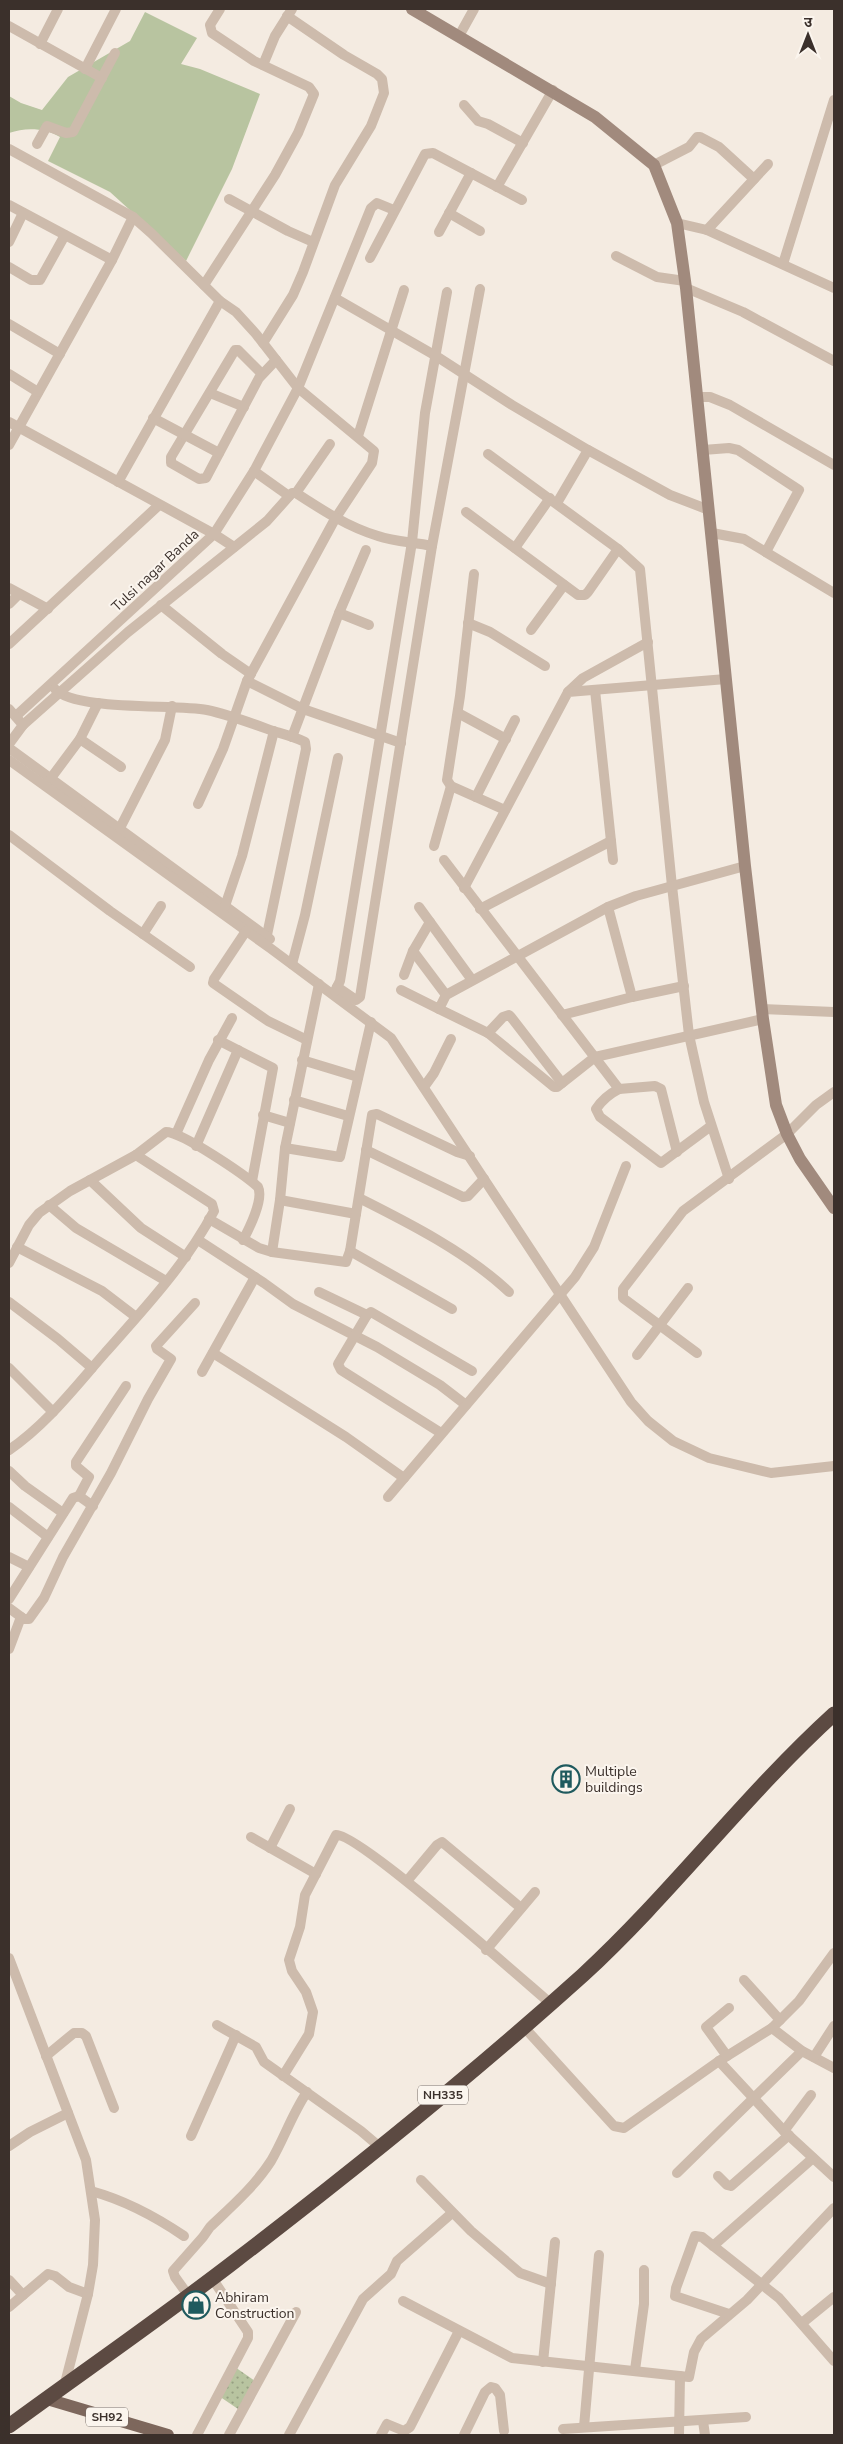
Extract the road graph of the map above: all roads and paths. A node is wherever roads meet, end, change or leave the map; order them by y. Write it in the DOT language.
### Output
graph roads {
  1 [pos="58,9"];
  2 [pos="116,9"];
  3 [pos="220,9"];
  4 [pos="412,9"];
  5 [pos="474,9"];
  6 [pos="290,12"];
  7 [pos="9,26"];
  8 [pos="459,36"];
  9 [pos="40,44"];
  10 [pos="115,53"];
  11 [pos="263,65"];
  12 [pos="85,69"];
  13 [pos="102,78"];
  14 [pos="553,90"];
  15 [pos="834,100"];
  16 [pos="464,105"];
  17 [pos="523,143"];
  18 [pos="37,144"];
  19 [pos="9,149"];
  20 [pos="768,164"];
  21 [pos="654,165"];
  22 [pos="471,173"];
  23 [pos="754,179"];
  24 [pos="497,187"];
  25 [pos="229,199"];
  26 [pos="522,200"];
  27 [pos="9,205"];
  28 [pos="394,210"];
  29 [pos="252,211"];
  30 [pos="23,213"];
  31 [pos="449,213"];
  32 [pos="132,217"];
  33 [pos="676,223"];
  34 [pos="707,230"];
  35 [pos="480,231"];
  36 [pos="438,232"];
  37 [pos="64,235"];
  38 [pos="9,242"];
  39 [pos="314,242"];
  40 [pos="616,256"];
  41 [pos="370,258"];
  42 [pos="112,260"];
  43 [pos="783,264"];
  44 [pos="9,266"];
  45 [pos="204,285"];
  46 [pos="686,285"];
  47 [pos="834,285"];
  48 [pos="480,289"];
  49 [pos="404,290"];
  50 [pos="447,292"];
  51 [pos="335,298"];
  52 [pos="220,301"];
  53 [pos="9,324"];
  54 [pos="393,331"];
  55 [pos="263,343"];
  56 [pos="60,354"];
  57 [pos="436,356"];
  58 [pos="276,360"];
  59 [pos="834,361"];
  60 [pos="9,374"];
  61 [pos="262,374"];
  62 [pos="463,374"];
  63 [pos="298,388"];
  64 [pos="38,392"];
  65 [pos="210,393"];
  66 [pos="698,398"];
  67 [pos="244,407"];
  68 [pos="153,418"];
  69 [pos="9,422"];
  70 [pos="19,428"];
  71 [pos="184,434"];
  72 [pos="358,436"];
  73 [pos="330,444"];
  74 [pos="9,445"];
  75 [pos="588,450"];
  76 [pos="703,450"];
  77 [pos="218,453"];
  78 [pos="488,454"];
  79 [pos="834,465"];
  80 [pos="254,471"];
  81 [pos="118,482"];
  82 [pos="292,494"];
  83 [pos="553,501"];
  84 [pos="159,505"];
  85 [pos="709,510"];
  86 [pos="466,512"];
  87 [pos="335,519"];
  88 [pos="712,533"];
  89 [pos="214,534"];
  90 [pos="412,542"];
  91 [pos="432,546"];
  92 [pos="234,547"];
  93 [pos="515,548"];
  94 [pos="618,549"];
  95 [pos="366,550"];
  96 [pos="766,552"];
  97 [pos="474,574"];
  98 [pos="564,585"];
  99 [pos="9,588"];
  100 [pos="834,593"];
  101 [pos="19,594"];
  102 [pos="9,604"];
  103 [pos="161,605"];
  104 [pos="48,609"];
  105 [pos="339,613"];
  106 [pos="468,623"];
  107 [pos="369,625"];
  108 [pos="531,630"];
  109 [pos="648,642"];
  110 [pos="9,644"];
  111 [pos="545,666"];
  112 [pos="249,678"];
  113 [pos="726,679"];
  114 [pos="51,684"];
  115 [pos="652,686"];
  116 [pos="595,690"];
  117 [pos="568,692"];
  118 [pos="58,693"];
  119 [pos="98,703"];
  120 [pos="172,706"];
  121 [pos="303,709"];
  122 [pos="12,712"];
  123 [pos="458,712"];
  124 [pos="233,717"];
  125 [pos="516,720"];
  126 [pos="23,725"];
  127 [pos="274,731"];
  128 [pos="292,737"];
  129 [pos="380,737"];
  130 [pos="80,738"];
  131 [pos="506,739"];
  132 [pos="401,743"];
  133 [pos="9,746"];
  134 [pos="338,758"];
  135 [pos="9,760"];
  136 [pos="121,767"];
  137 [pos="51,778"];
  138 [pos="451,786"];
  139 [pos="476,797"];
  140 [pos="198,804"];
  141 [pos="505,810"];
  142 [pos="120,828"];
  143 [pos="9,835"];
  144 [pos="611,841"];
  145 [pos="434,846"];
  146 [pos="444,860"];
  147 [pos="613,860"];
  148 [pos="745,866"];
  149 [pos="672,886"];
  150 [pos="464,888"];
  151 [pos="161,906"];
  152 [pos="225,906"];
  153 [pos="419,907"];
  154 [pos="608,907"];
  155 [pos="480,908"];
  156 [pos="430,922"];
  157 [pos="246,931"];
  158 [pos="143,934"];
  159 [pos="267,935"];
  160 [pos="270,948"];
  161 [pos="413,951"];
  162 [pos="517,956"];
  163 [pos="292,964"];
  164 [pos="190,967"];
  165 [pos="404,975"];
  166 [pos="472,980"];
  167 [pos="319,984"];
  168 [pos="684,986"];
  169 [pos="335,990"];
  170 [pos="401,990"];
  171 [pos="446,995"];
  172 [pos="632,996"];
  173 [pos="439,1009"];
  174 [pos="834,1012"];
  175 [pos="762,1014"];
  176 [pos="562,1015"];
  177 [pos="232,1018"];
  178 [pos="370,1022"];
  179 [pos="488,1033"];
  180 [pos="689,1035"];
  181 [pos="451,1039"];
  182 [pos="218,1040"];
  183 [pos="307,1040"];
  184 [pos="238,1050"];
  185 [pos="595,1057"];
  186 [pos="302,1060"];
  187 [pos="358,1077"];
  188 [pos="562,1083"];
  189 [pos="424,1087"];
  190 [pos="619,1089"];
  191 [pos="834,1092"];
  192 [pos="294,1100"];
  193 [pos="263,1115"];
  194 [pos="348,1116"];
  195 [pos="290,1123"];
  196 [pos="711,1126"];
  197 [pos="176,1134"];
  198 [pos="787,1134"];
  199 [pos="196,1146"];
  200 [pos="285,1148"];
  201 [pos="366,1150"];
  202 [pos="677,1152"];
  203 [pos="136,1155"];
  204 [pos="470,1156"];
  205 [pos="626,1166"];
  206 [pos="484,1179"];
  207 [pos="729,1179"];
  208 [pos="90,1180"];
  209 [pos="252,1181"];
  210 [pos="359,1198"];
  211 [pos="280,1200"];
  212 [pos="49,1205"];
  213 [pos="834,1208"];
  214 [pos="356,1214"];
  215 [pos="210,1219"];
  216 [pos="198,1240"];
  217 [pos="243,1240"];
  218 [pos="17,1247"];
  219 [pos="350,1251"];
  220 [pos="272,1252"];
  221 [pos="186,1258"];
  222 [pos="9,1263"];
  223 [pos="255,1277"];
  224 [pos="166,1281"];
  225 [pos="688,1288"];
  226 [pos="319,1292"];
  227 [pos="509,1292"];
  228 [pos="561,1294"];
  229 [pos="9,1302"];
  230 [pos="195,1303"];
  231 [pos="452,1309"];
  232 [pos="367,1315"];
  233 [pos="136,1317"];
  234 [pos="659,1325"];
  235 [pos="355,1334"];
  236 [pos="212,1352"];
  237 [pos="697,1353"];
  238 [pos="637,1355"];
  239 [pos="9,1368"];
  240 [pos="92,1368"];
  241 [pos="472,1371"];
  242 [pos="202,1372"];
  243 [pos="126,1386"];
  244 [pos="466,1405"];
  245 [pos="53,1412"];
  246 [pos="442,1433"];
  247 [pos="10,1447"];
  248 [pos="834,1466"];
  249 [pos="9,1471"];
  250 [pos="404,1478"];
  251 [pos="79,1496"];
  252 [pos="388,1497"];
  253 [pos="93,1506"];
  254 [pos="9,1507"];
  255 [pos="64,1513"];
  256 [pos="48,1537"];
  257 [pos="9,1557"];
  258 [pos="29,1568"];
  259 [pos="9,1599"];
  260 [pos="9,1608"];
  261 [pos="21,1617"];
  262 [pos="9,1650"];
  263 [pos="834,1714"];
  264 [pos="290,1809"];
  265 [pos="251,1837"];
  266 [pos="270,1848"];
  267 [pos="316,1874"];
  268 [pos="407,1881"];
  269 [pos="535,1892"];
  270 [pos="521,1908"];
  271 [pos="486,1950"];
  272 [pos="834,1953"];
  273 [pos="9,1958"];
  274 [pos="744,1980"];
  275 [pos="550,2003"];
  276 [pos="729,2008"];
  277 [pos="776,2024"];
  278 [pos="217,2025"];
  279 [pos="523,2026"];
  280 [pos="834,2026"];
  281 [pos="236,2035"];
  282 [pos="802,2050"];
  283 [pos="46,2056"];
  284 [pos="814,2057"];
  285 [pos="723,2058"];
  286 [pos="834,2068"];
  287 [pos="283,2076"];
  288 [pos="307,2092"];
  289 [pos="811,2095"];
  290 [pos="752,2099"];
  291 [pos="114,2108"];
  292 [pos="68,2113"];
  293 [pos="786,2133"];
  294 [pos="191,2136"];
  295 [pos="9,2146"];
  296 [pos="381,2148"];
  297 [pos="813,2158"];
  298 [pos="677,2173"];
  299 [pos="718,2176"];
  300 [pos="834,2177"];
  301 [pos="420,2180"];
  302 [pos="91,2191"];
  303 [pos="834,2208"];
  304 [pos="452,2213"];
  305 [pos="184,2236"];
  306 [pos="555,2242"];
  307 [pos="713,2246"];
  308 [pos="599,2255"];
  309 [pos="644,2270"];
  310 [pos="212,2278"];
  311 [pos="9,2280"];
  312 [pos="551,2284"];
  313 [pos="762,2284"];
  314 [pos="88,2294"];
  315 [pos="22,2295"];
  316 [pos="188,2295"];
  317 [pos="834,2297"];
  318 [pos="402,2301"];
  319 [pos="9,2307"];
  320 [pos="296,2312"];
  321 [pos="729,2314"];
  322 [pos="802,2324"];
  323 [pos="459,2331"];
  324 [pos="834,2361"];
  325 [pos="543,2362"];
  326 [pos="590,2367"];
  327 [pos="635,2370"];
  328 [pos="680,2376"];
  329 [pos="64,2387"];
  330 [pos="46,2399"];
  331 [pos="746,2417"];
  332 [pos="703,2421"];
  333 [pos="678,2423"];
  334 [pos="9,2426"];
  335 [pos="584,2427"];
  336 [pos="563,2429"];
  337 [pos="613,2430"];
  338 [pos="504,2431"];
  339 [pos="168,2435"];
  340 [pos="197,2435"];
  341 [pos="229,2435"];
  342 [pos="289,2435"];
  343 [pos="381,2435"];
  344 [pos="464,2435"];
  345 [pos="679,2435"];
  346 [pos="705,2435"];
  1 -- 9 [label="street"];
  2 -- 12 [label="street"];
  3 -- 11 [label="street"];
  4 -- 8 [label="street"];
  5 -- 8 [label="street"];
  6 -- 11 [label="street"];
  6 -- 39 [label="street"];
  7 -- 9 [label="street"];
  8 -- 14 [label="street"];
  9 -- 12 [label="street"];
  10 -- 13 [label="street"];
  11 -- 29 [label="street"];
  12 -- 13 [label="street"];
  13 -- 18 [label="street"];
  14 -- 17 [label="street"];
  14 -- 21 [label="street"];
  15 -- 43 [label="street"];
  16 -- 17 [label="street"];
  17 -- 24 [label="street"];
  19 -- 32 [label="street"];
  20 -- 23 [label="street"];
  21 -- 23 [label="street"];
  21 -- 33 [label="street"];
  22 -- 24 [label="street"];
  22 -- 28 [label="street"];
  22 -- 31 [label="street"];
  23 -- 34 [label="street"];
  24 -- 26 [label="street"];
  25 -- 29 [label="street"];
  27 -- 30 [label="street"];
  28 -- 41 [label="street"];
  28 -- 51 [label="street"];
  29 -- 39 [label="street"];
  29 -- 45 [label="street"];
  30 -- 37 [label="street"];
  30 -- 38 [label="street"];
  31 -- 35 [label="street"];
  31 -- 36 [label="street"];
  32 -- 42 [label="street"];
  32 -- 45 [label="street"];
  33 -- 34 [label="street"];
  33 -- 46 [label="street"];
  34 -- 43 [label="street"];
  37 -- 42 [label="street"];
  37 -- 44 [label="street"];
  39 -- 55 [label="street"];
  40 -- 46 [label="street"];
  42 -- 56 [label="street"];
  43 -- 47 [label="street"];
  45 -- 52 [label="street"];
  46 -- 59 [label="street"];
  46 -- 66 [label="street"];
  48 -- 62 [label="street"];
  49 -- 54 [label="street"];
  50 -- 57 [label="street"];
  51 -- 54 [label="street"];
  51 -- 63 [label="street"];
  52 -- 55 [label="street"];
  52 -- 68 [label="street"];
  53 -- 56 [label="street"];
  54 -- 57 [label="street"];
  54 -- 72 [label="street"];
  55 -- 58 [label="street"];
  56 -- 64 [label="street"];
  57 -- 62 [label="street"];
  57 -- 90 [label="street"];
  58 -- 61 [label="street"];
  58 -- 63 [label="street"];
  60 -- 64 [label="street"];
  61 -- 65 [label="street"];
  61 -- 67 [label="street"];
  62 -- 75 [label="street"];
  62 -- 91 [label="street"];
  63 -- 72 [label="street"];
  63 -- 80 [label="street"];
  64 -- 70 [label="street"];
  65 -- 67 [label="street"];
  65 -- 71 [label="street"];
  66 -- 76 [label="street"];
  66 -- 79 [label="street"];
  67 -- 77 [label="street"];
  68 -- 71 [label="street"];
  68 -- 81 [label="street"];
  69 -- 70 [label="street, Tulsi nagar Banda"];
  70 -- 74 [label="street"];
  70 -- 81 [label="street, Tulsi nagar Banda"];
  71 -- 77 [label="street"];
  71 -- 77 [label="street"];
  72 -- 87 [label="street"];
  73 -- 82 [label="street"];
  75 -- 83 [label="street"];
  75 -- 85 [label="street"];
  76 -- 85 [label="street"];
  76 -- 96 [label="street"];
  78 -- 83 [label="street"];
  80 -- 82 [label="street"];
  80 -- 89 [label="street"];
  81 -- 84 [label="street, Tulsi nagar Banda"];
  82 -- 87 [label="street"];
  82 -- 92 [label="street"];
  83 -- 93 [label="street"];
  83 -- 94 [label="street"];
  84 -- 89 [label="street, Tulsi nagar Banda"];
  84 -- 104 [label="street"];
  85 -- 88 [label="street"];
  86 -- 93 [label="street"];
  87 -- 90 [label="street"];
  87 -- 112 [label="street"];
  88 -- 96 [label="street"];
  88 -- 113 [label="street"];
  89 -- 92 [label="street"];
  89 -- 114 [label="street, Tulsi nagar Banda"];
  90 -- 91 [label="street"];
  90 -- 129 [label="street"];
  91 -- 132 [label="street"];
  92 -- 103 [label="street"];
  93 -- 98 [label="street"];
  94 -- 98 [label="street"];
  94 -- 109 [label="street"];
  95 -- 105 [label="street"];
  96 -- 100 [label="street"];
  97 -- 106 [label="street"];
  98 -- 108 [label="street"];
  99 -- 101 [label="street"];
  101 -- 102 [label="street"];
  101 -- 104 [label="street"];
  103 -- 112 [label="street"];
  103 -- 118 [label="street"];
  104 -- 110 [label="street"];
  105 -- 107 [label="street"];
  105 -- 121 [label="street"];
  106 -- 111 [label="street"];
  106 -- 123 [label="street"];
  109 -- 115 [label="street"];
  109 -- 117 [label="street"];
  112 -- 121 [label="street"];
  112 -- 124 [label="street"];
  113 -- 115 [label="street"];
  113 -- 148 [label="street"];
  114 -- 118 [label="street"];
  114 -- 122 [label="street, Tulsi nagar Banda"];
  115 -- 116 [label="street"];
  115 -- 149 [label="street"];
  116 -- 117 [label="street"];
  116 -- 144 [label="street"];
  117 -- 141 [label="street"];
  118 -- 119 [label="street"];
  118 -- 126 [label="street"];
  119 -- 120 [label="street"];
  119 -- 130 [label="street"];
  120 -- 124 [label="street"];
  120 -- 142 [label="street"];
  121 -- 128 [label="street"];
  121 -- 129 [label="street"];
  122 -- 126 [label="street"];
  123 -- 131 [label="street"];
  123 -- 138 [label="street"];
  124 -- 127 [label="street"];
  124 -- 140 [label="street"];
  125 -- 131 [label="street"];
  126 -- 133 [label="street"];
  127 -- 128 [label="street"];
  127 -- 152 [label="street"];
  128 -- 159 [label="street"];
  129 -- 132 [label="street"];
  129 -- 169 [label="street"];
  130 -- 136 [label="street"];
  130 -- 137 [label="street"];
  131 -- 139 [label="street"];
  132 -- 169 [label="street"];
  133 -- 137 [label="street"];
  134 -- 163 [label="street"];
  135 -- 157 [label="street"];
  137 -- 142 [label="street"];
  138 -- 139 [label="street"];
  138 -- 145 [label="street"];
  139 -- 141 [label="street"];
  141 -- 150 [label="street"];
  142 -- 152 [label="street"];
  143 -- 158 [label="street"];
  144 -- 147 [label="street"];
  144 -- 155 [label="street"];
  146 -- 150 [label="street"];
  148 -- 149 [label="street"];
  148 -- 175 [label="street"];
  149 -- 154 [label="street"];
  149 -- 168 [label="street"];
  150 -- 155 [label="street"];
  151 -- 158 [label="street"];
  152 -- 159 [label="street"];
  153 -- 156 [label="street"];
  154 -- 162 [label="street"];
  154 -- 172 [label="street"];
  155 -- 162 [label="street"];
  156 -- 161 [label="street"];
  156 -- 166 [label="street"];
  157 -- 160 [label="street"];
  157 -- 183 [label="street"];
  158 -- 164 [label="street"];
  159 -- 160 [label="street"];
  160 -- 163 [label="street"];
  161 -- 165 [label="street"];
  161 -- 171 [label="street"];
  162 -- 166 [label="street"];
  162 -- 176 [label="street"];
  163 -- 167 [label="street"];
  166 -- 171 [label="street"];
  167 -- 169 [label="street"];
  167 -- 183 [label="street"];
  168 -- 172 [label="street"];
  168 -- 180 [label="street"];
  169 -- 178 [label="street"];
  170 -- 173 [label="street"];
  171 -- 173 [label="street"];
  172 -- 176 [label="street"];
  173 -- 179 [label="street"];
  174 -- 175 [label="street"];
  175 -- 180 [label="street"];
  175 -- 198 [label="street"];
  176 -- 185 [label="street"];
  177 -- 182 [label="street"];
  178 -- 187 [label="street"];
  178 -- 189 [label="street"];
  179 -- 188 [label="street"];
  179 -- 188 [label="street"];
  180 -- 185 [label="street"];
  180 -- 196 [label="street"];
  181 -- 189 [label="street"];
  182 -- 184 [label="street"];
  182 -- 197 [label="street"];
  183 -- 186 [label="street"];
  184 -- 193 [label="street"];
  184 -- 199 [label="street"];
  185 -- 188 [label="street"];
  185 -- 190 [label="street"];
  186 -- 187 [label="street"];
  186 -- 192 [label="street"];
  187 -- 194 [label="street"];
  189 -- 204 [label="street"];
  190 -- 202 [label="street"];
  190 -- 202 [label="street"];
  191 -- 198 [label="street"];
  192 -- 194 [label="street"];
  192 -- 195 [label="street"];
  193 -- 195 [label="street"];
  193 -- 209 [label="street"];
  194 -- 200 [label="street"];
  195 -- 200 [label="street"];
  196 -- 202 [label="street"];
  196 -- 207 [label="street"];
  197 -- 199 [label="street"];
  197 -- 203 [label="street"];
  198 -- 207 [label="street"];
  198 -- 213 [label="street"];
  199 -- 209 [label="street"];
  200 -- 211 [label="street"];
  201 -- 204 [label="street"];
  201 -- 206 [label="street"];
  201 -- 210 [label="street"];
  203 -- 208 [label="street"];
  203 -- 215 [label="street"];
  204 -- 206 [label="street"];
  205 -- 228 [label="street"];
  206 -- 228 [label="street"];
  207 -- 234 [label="street"];
  208 -- 212 [label="street"];
  208 -- 221 [label="street"];
  209 -- 217 [label="street"];
  210 -- 214 [label="street"];
  210 -- 227 [label="street"];
  211 -- 214 [label="street"];
  211 -- 220 [label="street"];
  212 -- 218 [label="street"];
  212 -- 224 [label="street"];
  214 -- 219 [label="street"];
  215 -- 216 [label="street"];
  215 -- 217 [label="street"];
  216 -- 221 [label="street"];
  216 -- 223 [label="street"];
  217 -- 220 [label="street"];
  218 -- 222 [label="street"];
  218 -- 233 [label="street"];
  219 -- 220 [label="street"];
  219 -- 231 [label="street"];
  221 -- 224 [label="street"];
  223 -- 235 [label="street"];
  223 -- 236 [label="street"];
  224 -- 233 [label="street"];
  225 -- 234 [label="street"];
  226 -- 232 [label="street"];
  228 -- 244 [label="street"];
  228 -- 248 [label="street"];
  229 -- 240 [label="street"];
  230 -- 253 [label="street"];
  232 -- 235 [label="street"];
  232 -- 241 [label="street"];
  233 -- 240 [label="street"];
  234 -- 237 [label="street"];
  234 -- 238 [label="street"];
  235 -- 244 [label="street"];
  235 -- 246 [label="street"];
  236 -- 242 [label="street"];
  236 -- 250 [label="street"];
  239 -- 245 [label="street"];
  240 -- 245 [label="street"];
  243 -- 251 [label="street"];
  244 -- 246 [label="street"];
  245 -- 247 [label="street"];
  246 -- 250 [label="street"];
  249 -- 255 [label="street"];
  250 -- 252 [label="street"];
  251 -- 253 [label="street"];
  251 -- 255 [label="street"];
  253 -- 261 [label="street"];
  254 -- 256 [label="street"];
  255 -- 256 [label="street"];
  256 -- 258 [label="street"];
  257 -- 258 [label="street"];
  258 -- 259 [label="street"];
  260 -- 261 [label="street"];
  261 -- 262 [label="street"];
  263 -- 275 [label="highway, NH335"];
  264 -- 266 [label="street"];
  265 -- 266 [label="street"];
  266 -- 267 [label="street"];
  267 -- 268 [label="street"];
  267 -- 287 [label="street"];
  268 -- 270 [label="street"];
  268 -- 271 [label="street"];
  269 -- 270 [label="street"];
  270 -- 271 [label="street"];
  271 -- 275 [label="street"];
  272 -- 277 [label="street"];
  273 -- 283 [label="street"];
  274 -- 277 [label="street"];
  275 -- 279 [label="highway, NH335"];
  276 -- 285 [label="street"];
  277 -- 282 [label="street"];
  277 -- 285 [label="street"];
  278 -- 281 [label="street"];
  279 -- 285 [label="street"];
  279 -- 296 [label="highway, NH335"];
  280 -- 284 [label="street"];
  281 -- 287 [label="street"];
  281 -- 294 [label="street"];
  282 -- 284 [label="street"];
  282 -- 290 [label="street"];
  283 -- 291 [label="street"];
  283 -- 292 [label="street"];
  284 -- 286 [label="street"];
  285 -- 290 [label="street"];
  287 -- 288 [label="street"];
  288 -- 296 [label="street"];
  288 -- 316 [label="street"];
  289 -- 293 [label="street"];
  290 -- 293 [label="street"];
  290 -- 298 [label="street"];
  292 -- 295 [label="street"];
  292 -- 302 [label="street"];
  293 -- 297 [label="street"];
  293 -- 299 [label="street"];
  296 -- 310 [label="highway, NH335"];
  297 -- 300 [label="street"];
  297 -- 307 [label="street"];
  301 -- 304 [label="street"];
  302 -- 305 [label="street"];
  302 -- 314 [label="street"];
  303 -- 313 [label="street"];
  304 -- 312 [label="street"];
  304 -- 342 [label="street"];
  306 -- 312 [label="street"];
  307 -- 313 [label="street"];
  307 -- 321 [label="street"];
  308 -- 326 [label="street"];
  309 -- 327 [label="street"];
  310 -- 316 [label="highway, NH335"];
  310 -- 340 [label="street"];
  311 -- 315 [label="street"];
  312 -- 325 [label="street"];
  313 -- 321 [label="street"];
  313 -- 322 [label="street"];
  314 -- 315 [label="street"];
  314 -- 329 [label="street"];
  315 -- 319 [label="street"];
  316 -- 329 [label="highway, NH335"];
  317 -- 322 [label="street"];
  318 -- 323 [label="street"];
  320 -- 341 [label="street"];
  321 -- 328 [label="street"];
  322 -- 324 [label="street"];
  323 -- 325 [label="street"];
  323 -- 343 [label="street"];
  325 -- 326 [label="street"];
  326 -- 327 [label="street"];
  326 -- 335 [label="street"];
  327 -- 328 [label="street"];
  328 -- 333 [label="street"];
  329 -- 330 [label="highway, NH335"];
  330 -- 334 [label="highway, NH335"];
  330 -- 339 [label="main road, SH92"];
  331 -- 332 [label="street"];
  332 -- 333 [label="street"];
  332 -- 346 [label="street"];
  333 -- 337 [label="street"];
  333 -- 345 [label="street"];
  335 -- 336 [label="street"];
  335 -- 337 [label="street"];
  338 -- 344 [label="street"];
}
